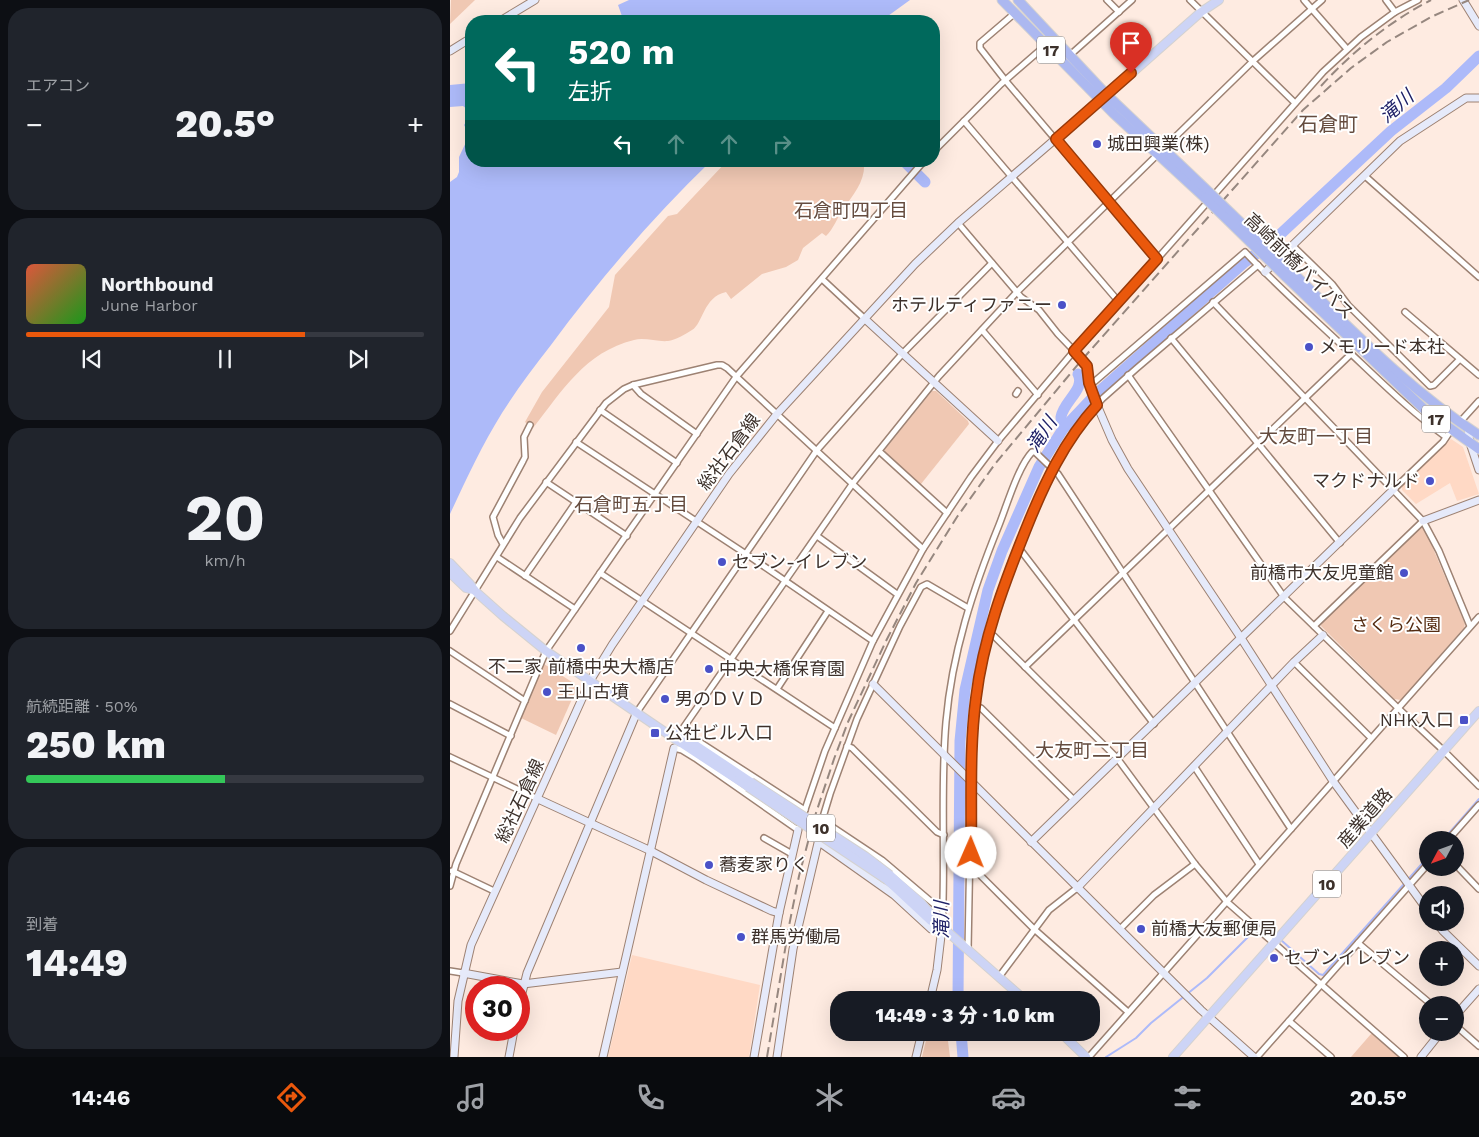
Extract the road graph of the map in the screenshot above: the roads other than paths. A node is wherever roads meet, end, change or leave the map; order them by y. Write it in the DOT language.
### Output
graph roads {
  1 [pos="535,0"];
  2 [pos="1002,0"];
  3 [pos="1107,0"];
  4 [pos="1132,0"];
  5 [pos="1190,0"];
  6 [pos="1219,0"];
  7 [pos="1304,0"];
  8 [pos="1322,0"];
  9 [pos="1386,0"];
  10 [pos="1418,0"];
  11 [pos="1462,0"];
  12 [pos="1023,2"];
  13 [pos="1311,8"];
  14 [pos="1119,12"];
  15 [pos="1201,12"];
  16 [pos="1395,12"];
  17 [pos="1015,13"];
  18 [pos="510,15"];
  19 [pos="1479,26"];
  20 [pos="465,42"];
  21 [pos="1046,45"];
  22 [pos="1347,49"];
  23 [pos="450,51"];
  24 [pos="1069,56"];
  25 [pos="1253,61"];
  26 [pos="1005,80"];
  27 [pos="1104,97"];
  28 [pos="1479,98"];
  29 [pos="1295,103"];
  30 [pos="964,121"];
  31 [pos="1056,139"];
  32 [pos="1168,144"];
  33 [pos="940,145"];
  34 [pos="1154,158"];
  35 [pos="919,167"];
  36 [pos="1012,176"];
  37 [pos="1365,176"];
  38 [pos="1109,202"];
  39 [pos="958,224"];
  40 [pos="1068,242"];
  41 [pos="1293,246"];
  42 [pos="1157,259"];
  43 [pos="992,263"];
  44 [pos="1257,264"];
  45 [pos="1266,272"];
  46 [pos="1288,273"];
  47 [pos="1479,277"];
  48 [pos="822,279"];
  49 [pos="1017,292"];
  50 [pos="1119,302"];
  51 [pos="1213,302"];
  52 [pos="1405,312"];
  53 [pos="865,318"];
  54 [pos="982,330"];
  55 [pos="1171,338"];
  56 [pos="1074,351"];
  57 [pos="903,353"];
  58 [pos="1351,354"];
  59 [pos="1460,359"];
  60 [pos="1128,375"];
  61 [pos="1479,375"];
  62 [pos="736,377"];
  63 [pos="934,382"];
  64 [pos="1089,383"];
  65 [pos="633,385"];
  66 [pos="1038,395"];
  67 [pos="1305,398"];
  68 [pos="1479,401"];
  69 [pos="1097,404"];
  70 [pos="600,410"];
  71 [pos="777,414"];
  72 [pos="1460,422"];
  73 [pos="530,425"];
  74 [pos="1468,428"];
  75 [pos="697,434"];
  76 [pos="1448,434"];
  77 [pos="1479,435"];
  78 [pos="998,441"];
  79 [pos="576,442"];
  80 [pos="1470,443"];
  81 [pos="1257,444"];
  82 [pos="1479,449"];
  83 [pos="817,450"];
  84 [pos="879,451"];
  85 [pos="677,463"];
  86 [pos="1052,467"];
  87 [pos="1479,470"];
  88 [pos="546,482"];
  89 [pos="852,483"];
  90 [pos="1209,490"];
  91 [pos="1394,490"];
  92 [pos="655,493"];
  93 [pos="1479,500"];
  94 [pos="576,502"];
  95 [pos="947,513"];
  96 [pos="1423,520"];
  97 [pos="697,521"];
  98 [pos="1169,529"];
  99 [pos="627,536"];
  100 [pos="816,536"];
  101 [pos="1340,543"];
  102 [pos="503,544"];
  103 [pos="923,549"];
  104 [pos="1018,549"];
  105 [pos="746,554"];
  106 [pos="497,557"];
  107 [pos="452,570"];
  108 [pos="1123,572"];
  109 [pos="600,573"];
  110 [pos="525,576"];
  111 [pos="785,580"];
  112 [pos="474,591"];
  113 [pos="898,594"];
  114 [pos="1284,596"];
  115 [pos="642,601"];
  116 [pos="968,608"];
  117 [pos="575,609"];
  118 [pos="828,611"];
  119 [pos="1479,617"];
  120 [pos="1073,620"];
  121 [pos="1314,626"];
  122 [pos="1470,626"];
  123 [pos="450,631"];
  124 [pos="691,633"];
  125 [pos="988,634"];
  126 [pos="1323,634"];
  127 [pos="1241,638"];
  128 [pos="872,641"];
  129 [pos="546,650"];
  130 [pos="450,651"];
  131 [pos="731,659"];
  132 [pos="1294,662"];
  133 [pos="1025,667"];
  134 [pos="590,682"];
  135 [pos="1196,682"];
  136 [pos="873,684"];
  137 [pos="1272,686"];
  138 [pos="777,689"];
  139 [pos="525,701"];
  140 [pos="450,704"];
  141 [pos="975,706"];
  142 [pos="1398,708"];
  143 [pos="1479,711"];
  144 [pos="637,712"];
  145 [pos="1154,724"];
  146 [pos="835,728"];
  147 [pos="667,732"];
  148 [pos="680,732"];
  149 [pos="1227,732"];
  150 [pos="510,736"];
  151 [pos="1371,738"];
  152 [pos="847,746"];
  153 [pos="674,748"];
  154 [pos="1444,751"];
  155 [pos="450,757"];
  156 [pos="947,758"];
  157 [pos="1117,758"];
  158 [pos="1194,766"];
  159 [pos="493,777"];
  160 [pos="1333,781"];
  161 [pos="971,783"];
  162 [pos="750,784"];
  163 [pos="1479,786"];
  164 [pos="538,799"];
  165 [pos="1074,800"];
  166 [pos="1479,805"];
  167 [pos="1154,807"];
  168 [pos="805,810"];
  169 [pos="822,820"];
  170 [pos="590,823"];
  171 [pos="1291,829"];
  172 [pos="798,830"];
  173 [pos="1456,831"];
  174 [pos="1371,834"];
  175 [pos="944,835"];
  176 [pos="764,838"];
  177 [pos="1031,842"];
  178 [pos="818,843"];
  179 [pos="651,851"];
  180 [pos="792,854"];
  181 [pos="1195,864"];
  182 [pos="1259,864"];
  183 [pos="452,871"];
  184 [pos="971,871"];
  185 [pos="1464,873"];
  186 [pos="1419,874"];
  187 [pos="450,886"];
  188 [pos="1408,886"];
  189 [pos="1077,888"];
  190 [pos="1479,889"];
  191 [pos="494,891"];
  192 [pos="1419,900"];
  193 [pos="1226,902"];
  194 [pos="944,904"];
  195 [pos="779,913"];
  196 [pos="945,929"];
  197 [pos="1034,929"];
  198 [pos="1120,929"];
  199 [pos="1443,931"];
  200 [pos="1358,942"];
  201 [pos="1275,943"];
  202 [pos="967,949"];
  203 [pos="1479,966"];
  204 [pos="450,971"];
  205 [pos="622,972"];
  206 [pos="463,973"];
  207 [pos="1164,973"];
  208 [pos="479,976"];
  209 [pos="526,976"];
  210 [pos="999,977"];
  211 [pos="530,983"];
  212 [pos="1322,984"];
  213 [pos="1479,989"];
  214 [pos="932,991"];
  215 [pos="1015,991"];
  216 [pos="1421,996"];
  217 [pos="1464,1006"];
  218 [pos="1128,1012"];
  219 [pos="1209,1017"];
  220 [pos="1289,1021"];
  221 [pos="1464,1033"];
  222 [pos="512,1041"];
  223 [pos="920,1041"];
  224 [pos="1070,1041"];
  225 [pos="1433,1041"];
  226 [pos="1479,1046"];
  227 [pos="454,1057"];
  228 [pos="510,1057"];
  229 [pos="603,1057"];
  230 [pos="754,1057"];
  231 [pos="776,1057"];
  232 [pos="916,1057"];
  233 [pos="1088,1057"];
  234 [pos="1173,1057"];
  235 [pos="1256,1057"];
  236 [pos="1330,1057"];
  237 [pos="1404,1057"];
  238 [pos="1420,1057"];
  1 -- 18 [label="street"];
  2 -- 17 [label="highway, 17"];
  3 -- 14 [label="street"];
  4 -- 14 [label="street"];
  5 -- 15 [label="street"];
  6 -- 15 [label="main road"];
  7 -- 13 [label="street"];
  8 -- 13 [label="street"];
  9 -- 16 [label="street"];
  10 -- 16 [label="street"];
  11 -- 19 [label="street"];
  12 -- 24 [label="highway, 17"];
  13 -- 22 [label="street"];
  13 -- 25 [label="street"];
  14 -- 24 [label="street"];
  15 -- 25 [label="street"];
  15 -- 27 [label="main road"];
  16 -- 22 [label="street"];
  17 -- 21 [label="highway, 17"];
  17 -- 26 [label="street"];
  20 -- 23 [label="street"];
  21 -- 26 [label="street"];
  21 -- 27 [label="highway, 17"];
  22 -- 29 [label="street"];
  24 -- 27 [label="highway, 17"];
  25 -- 29 [label="street"];
  25 -- 32 [label="street"];
  26 -- 30 [label="street"];
  26 -- 31 [label="street"];
  27 -- 31 [label="street, 総社石倉線"];
  27 -- 46 [label="highway, 高崎前橋バイパス / 17, bridge"];
  28 -- 37 [label="street"];
  29 -- 42 [label="street"];
  30 -- 33 [label="street"];
  30 -- 36 [label="street"];
  31 -- 36 [label="street, 総社石倉線"];
  31 -- 38 [label="street"];
  34 -- 38 [label="street"];
  35 -- 48 [label="street"];
  36 -- 39 [label="street, 総社石倉線"];
  36 -- 40 [label="street"];
  37 -- 41 [label="street"];
  37 -- 47 [label="street"];
  38 -- 40 [label="street"];
  38 -- 42 [label="street"];
  39 -- 43 [label="street"];
  39 -- 53 [label="street, 総社石倉線"];
  40 -- 49 [label="street"];
  40 -- 50 [label="street"];
  41 -- 45 [label="street"];
  41 -- 59 [label="street"];
  42 -- 50 [label="street"];
  43 -- 49 [label="street"];
  43 -- 57 [label="street"];
  44 -- 45 [label="street"];
  44 -- 51 [label="street"];
  44 -- 64 [label="street"];
  45 -- 58 [label="street"];
  46 -- 72 [label="highway, 高崎前橋バイパス / 17"];
  46 -- 76 [label="highway, 高崎前橋バイパス / 17"];
  48 -- 53 [label="street"];
  48 -- 62 [label="street"];
  49 -- 54 [label="street"];
  49 -- 56 [label="street"];
  50 -- 56 [label="street"];
  51 -- 55 [label="street"];
  51 -- 67 [label="street"];
  52 -- 59 [label="street"];
  53 -- 57 [label="street"];
  53 -- 71 [label="street, 総社石倉線"];
  54 -- 63 [label="street"];
  54 -- 66 [label="street"];
  55 -- 60 [label="street"];
  55 -- 81 [label="street"];
  56 -- 64 [label="street"];
  56 -- 66 [label="street"];
  57 -- 63 [label="street"];
  57 -- 83 [label="street"];
  58 -- 67 [label="street"];
  58 -- 76 [label="street"];
  59 -- 61 [label="street"];
  60 -- 69 [label="street"];
  60 -- 90 [label="street"];
  62 -- 65 [label="street"];
  62 -- 71 [label="street"];
  62 -- 75 [label="street"];
  63 -- 78 [label="street"];
  63 -- 84 [label="street"];
  64 -- 69 [label="street"];
  65 -- 70 [label="street"];
  65 -- 75 [label="street"];
  66 -- 78 [label="street"];
  67 -- 81 [label="street"];
  67 -- 91 [label="street"];
  68 -- 72 [label="street"];
  69 -- 86 [label="street"];
  69 -- 98 [label="street"];
  70 -- 79 [label="street"];
  70 -- 85 [label="street"];
  71 -- 83 [label="street"];
  71 -- 97 [label="street, 総社石倉線"];
  72 -- 74 [label="highway, 高崎前橋バイパス / 17"];
  73 -- 102 [label="street"];
  74 -- 77 [label="highway, 高崎前橋バイパス / 17"];
  74 -- 80 [label="street"];
  75 -- 85 [label="street"];
  76 -- 80 [label="highway, 高崎前橋バイパス / 17"];
  76 -- 91 [label="street"];
  78 -- 95 [label="street"];
  79 -- 88 [label="street"];
  79 -- 92 [label="street"];
  80 -- 82 [label="highway, 高崎前橋バイパス / 17"];
  80 -- 87 [label="street"];
  81 -- 90 [label="street"];
  81 -- 101 [label="street"];
  83 -- 89 [label="street"];
  83 -- 105 [label="street"];
  84 -- 89 [label="street"];
  84 -- 95 [label="street"];
  85 -- 92 [label="street"];
  86 -- 104 [label="street"];
  86 -- 108 [label="street"];
  86 -- 116 [label="street"];
  88 -- 94 [label="street"];
  88 -- 102 [label="street"];
  89 -- 100 [label="street"];
  89 -- 103 [label="street"];
  90 -- 98 [label="street"];
  90 -- 114 [label="street"];
  91 -- 96 [label="street"];
  91 -- 101 [label="street"];
  92 -- 97 [label="street"];
  92 -- 99 [label="street"];
  93 -- 96 [label="street"];
  94 -- 99 [label="street"];
  94 -- 110 [label="street"];
  95 -- 103 [label="street"];
  96 -- 121 [label="street"];
  96 -- 122 [label="street"];
  97 -- 105 [label="street"];
  97 -- 115 [label="street, 総社石倉線"];
  98 -- 108 [label="street"];
  98 -- 127 [label="street"];
  99 -- 109 [label="street"];
  100 -- 111 [label="street"];
  100 -- 113 [label="street"];
  101 -- 114 [label="street"];
  102 -- 106 [label="street"];
  103 -- 113 [label="street"];
  104 -- 120 [label="street"];
  104 -- 125 [label="street"];
  105 -- 111 [label="street"];
  105 -- 124 [label="street"];
  106 -- 110 [label="street"];
  106 -- 112 [label="street"];
  107 -- 112 [label="main road, 10"];
  108 -- 120 [label="street"];
  108 -- 135 [label="street"];
  109 -- 115 [label="street"];
  109 -- 117 [label="street"];
  110 -- 117 [label="street"];
  111 -- 118 [label="street"];
  111 -- 131 [label="street"];
  112 -- 123 [label="street"];
  112 -- 129 [label="main road, 10"];
  113 -- 128 [label="street"];
  114 -- 121 [label="street"];
  114 -- 127 [label="street"];
  115 -- 124 [label="street"];
  115 -- 134 [label="street, 総社石倉線"];
  116 -- 136 [label="street"];
  116 -- 156 [label="street"];
  117 -- 129 [label="street"];
  118 -- 128 [label="street"];
  118 -- 138 [label="street"];
  119 -- 122 [label="street"];
  120 -- 133 [label="street"];
  120 -- 145 [label="street"];
  121 -- 126 [label="street"];
  122 -- 142 [label="street"];
  124 -- 131 [label="street"];
  124 -- 144 [label="street"];
  125 -- 133 [label="street"];
  125 -- 141 [label="street"];
  126 -- 132 [label="street"];
  126 -- 142 [label="street"];
  127 -- 135 [label="street"];
  127 -- 137 [label="street"];
  128 -- 146 [label="street"];
  129 -- 134 [label="main road, 10"];
  129 -- 139 [label="street"];
  130 -- 139 [label="street"];
  131 -- 138 [label="street"];
  131 -- 148 [label="street"];
  132 -- 137 [label="street"];
  132 -- 151 [label="street"];
  133 -- 157 [label="street"];
  134 -- 144 [label="main road, 10"];
  134 -- 164 [label="street, 総社石倉線"];
  135 -- 145 [label="street"];
  135 -- 149 [label="street"];
  136 -- 152 [label="street"];
  136 -- 156 [label="street"];
  137 -- 149 [label="street"];
  137 -- 160 [label="street"];
  138 -- 146 [label="street"];
  139 -- 150 [label="street"];
  140 -- 150 [label="street"];
  141 -- 161 [label="street"];
  141 -- 165 [label="street"];
  142 -- 151 [label="street"];
  142 -- 154 [label="street"];
  143 -- 154 [label="main road, 産業道路 / 10"];
  144 -- 147 [label="main road, 10"];
  144 -- 170 [label="street"];
  145 -- 157 [label="street"];
  146 -- 168 [label="street"];
  147 -- 148 [label="main road, 10"];
  147 -- 162 [label="main road, 10"];
  148 -- 162 [label="main road, 10"];
  148 -- 168 [label="street"];
  149 -- 158 [label="street"];
  149 -- 171 [label="street"];
  150 -- 159 [label="street"];
  151 -- 160 [label="street"];
  152 -- 169 [label="street"];
  152 -- 175 [label="street"];
  153 -- 172 [label="street"];
  153 -- 179 [label="street"];
  154 -- 163 [label="street"];
  154 -- 174 [label="main road, 産業道路 / 10"];
  155 -- 159 [label="street"];
  156 -- 161 [label="street"];
  156 -- 175 [label="street"];
  157 -- 165 [label="street"];
  157 -- 167 [label="street"];
  158 -- 167 [label="street"];
  158 -- 182 [label="street"];
  159 -- 164 [label="street"];
  159 -- 183 [label="street"];
  160 -- 171 [label="street"];
  160 -- 174 [label="street"];
  161 -- 177 [label="street"];
  161 -- 184 [label="street"];
  162 -- 196 [label="main road, 10, bridge"];
  164 -- 170 [label="street"];
  164 -- 191 [label="street, 総社石倉線"];
  165 -- 177 [label="street"];
  166 -- 173 [label="street"];
  167 -- 181 [label="street"];
  167 -- 189 [label="street"];
  168 -- 172 [label="street"];
  169 -- 178 [label="street"];
  169 -- 194 [label="street"];
  170 -- 179 [label="street"];
  170 -- 209 [label="street"];
  171 -- 182 [label="street"];
  172 -- 180 [label="street"];
  174 -- 188 [label="street"];
  174 -- 201 [label="main road, 産業道路 / 10"];
  175 -- 194 [label="street"];
  176 -- 180 [label="street"];
  177 -- 189 [label="street"];
  178 -- 196 [label="street"];
  178 -- 231 [label="street"];
  179 -- 195 [label="street"];
  179 -- 205 [label="street"];
  180 -- 195 [label="street"];
  181 -- 193 [label="street"];
  181 -- 198 [label="street"];
  182 -- 193 [label="street"];
  183 -- 187 [label="street"];
  183 -- 191 [label="street"];
  184 -- 197 [label="street"];
  184 -- 202 [label="street"];
  185 -- 190 [label="street"];
  186 -- 188 [label="street"];
  188 -- 192 [label="street"];
  188 -- 200 [label="street"];
  189 -- 197 [label="street"];
  189 -- 198 [label="street"];
  191 -- 206 [label="street, 総社石倉線"];
  193 -- 201 [label="street"];
  193 -- 207 [label="street"];
  194 -- 196 [label="street"];
  195 -- 230 [label="street"];
  196 -- 202 [label="main road, 10"];
  196 -- 214 [label="street"];
  197 -- 210 [label="street"];
  197 -- 218 [label="street"];
  198 -- 207 [label="street"];
  199 -- 203 [label="street"];
  200 -- 212 [label="street"];
  200 -- 216 [label="street"];
  201 -- 212 [label="street"];
  201 -- 219 [label="main road, 産業道路 / 10"];
  202 -- 210 [label="main road, 10"];
  204 -- 206 [label="street"];
  205 -- 211 [label="street"];
  205 -- 229 [label="street"];
  206 -- 208 [label="street"];
  206 -- 227 [label="street, 総社石倉線"];
  207 -- 218 [label="street"];
  207 -- 219 [label="street"];
  210 -- 215 [label="main road, 10"];
  212 -- 220 [label="street"];
  212 -- 237 [label="street"];
  213 -- 217 [label="street"];
  218 -- 233 [label="street"];
  219 -- 234 [label="main road, 産業道路 / 10"];
  219 -- 235 [label="street"];
  220 -- 235 [label="street"];
  220 -- 236 [label="street"];
  221 -- 226 [label="street"];
  222 -- 228 [label="street"];
  223 -- 232 [label="street"];
  224 -- 233 [label="main road"];
  225 -- 238 [label="street"];
}
